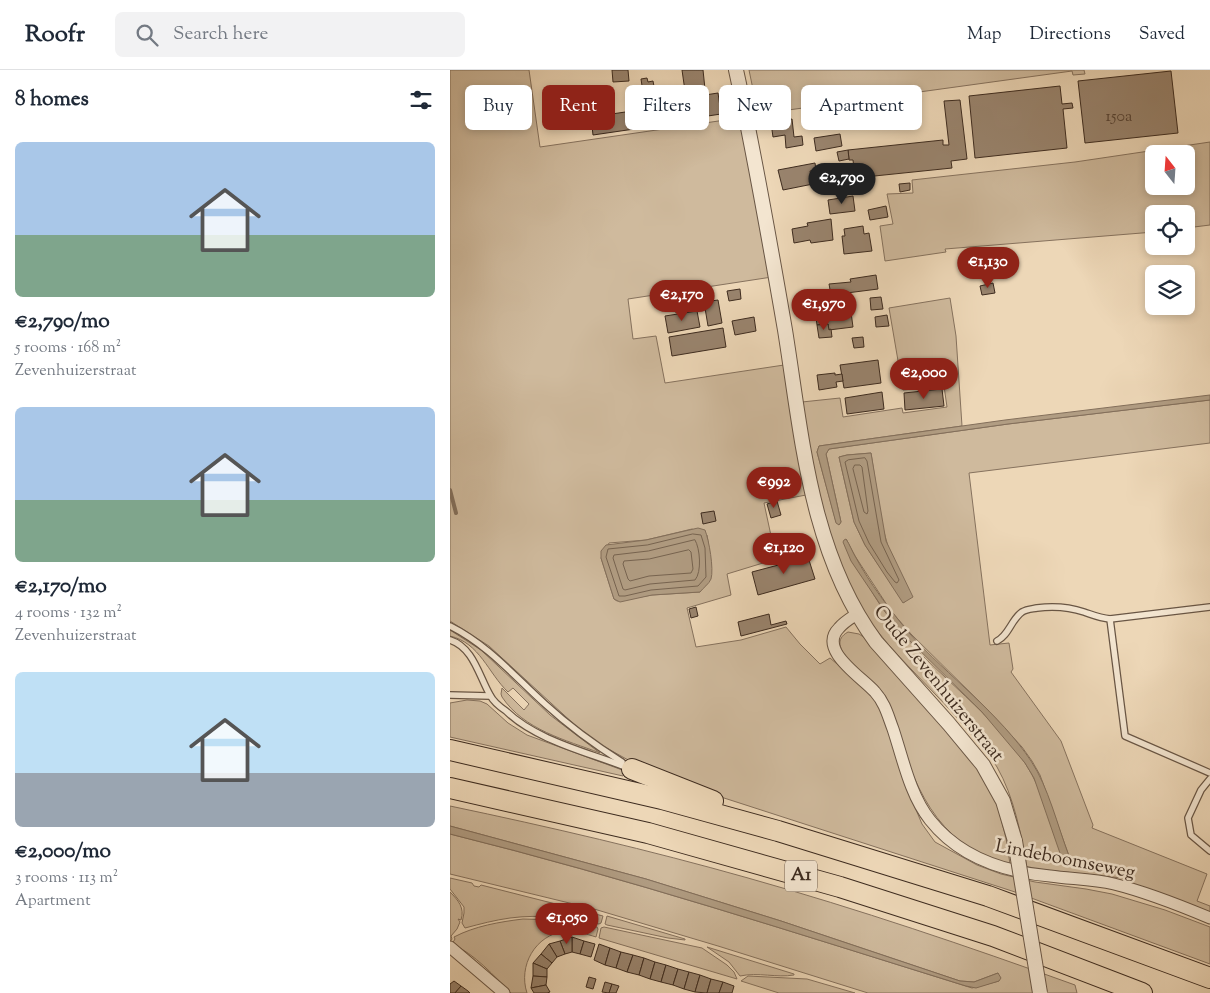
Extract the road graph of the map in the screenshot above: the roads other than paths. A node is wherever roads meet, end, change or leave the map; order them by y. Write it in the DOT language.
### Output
graph roads {
  1 [pos="736,70"];
  2 [pos="1210,607"];
  3 [pos="857,614"];
  4 [pos="1110,619"];
  5 [pos="450,626"];
  6 [pos="450,640"];
  7 [pos="997,641"];
  8 [pos="450,696"];
  9 [pos="490,696"];
  10 [pos="450,750"];
  11 [pos="632,769"];
  12 [pos="1210,773"];
  13 [pos="1210,779"];
  14 [pos="450,788"];
  15 [pos="778,831"];
  16 [pos="1210,851"];
  17 [pos="1210,918"];
  18 [pos="450,948"];
  19 [pos="1210,978"];
  20 [pos="504,993"];
  21 [pos="1040,993"];
  22 [pos="1142,993"];
  1 -- 3 [label="street, Oude Zevenhuizerstraat"];
  2 -- 4 [label="lane"];
  3 -- 17 [label="street, Lindeboomseweg"];
  3 -- 21 [label="street, Oude Zevenhuizerstraat, bridge"];
  4 -- 7 [label="lane"];
  4 -- 12 [label="lane"];
  5 -- 11 [label="lane, A1"];
  6 -- 9 [label="lane, A1"];
  8 -- 9 [label="lane"];
  9 -- 11 [label="lane, A1"];
  10 -- 15 [label="highway, A1"];
  11 -- 15 [label="highway, A1"];
  13 -- 16 [label="lane"];
  14 -- 22 [label="highway, A1"];
  15 -- 19 [label="highway, A1"];
  18 -- 20 [label="street"];
}
